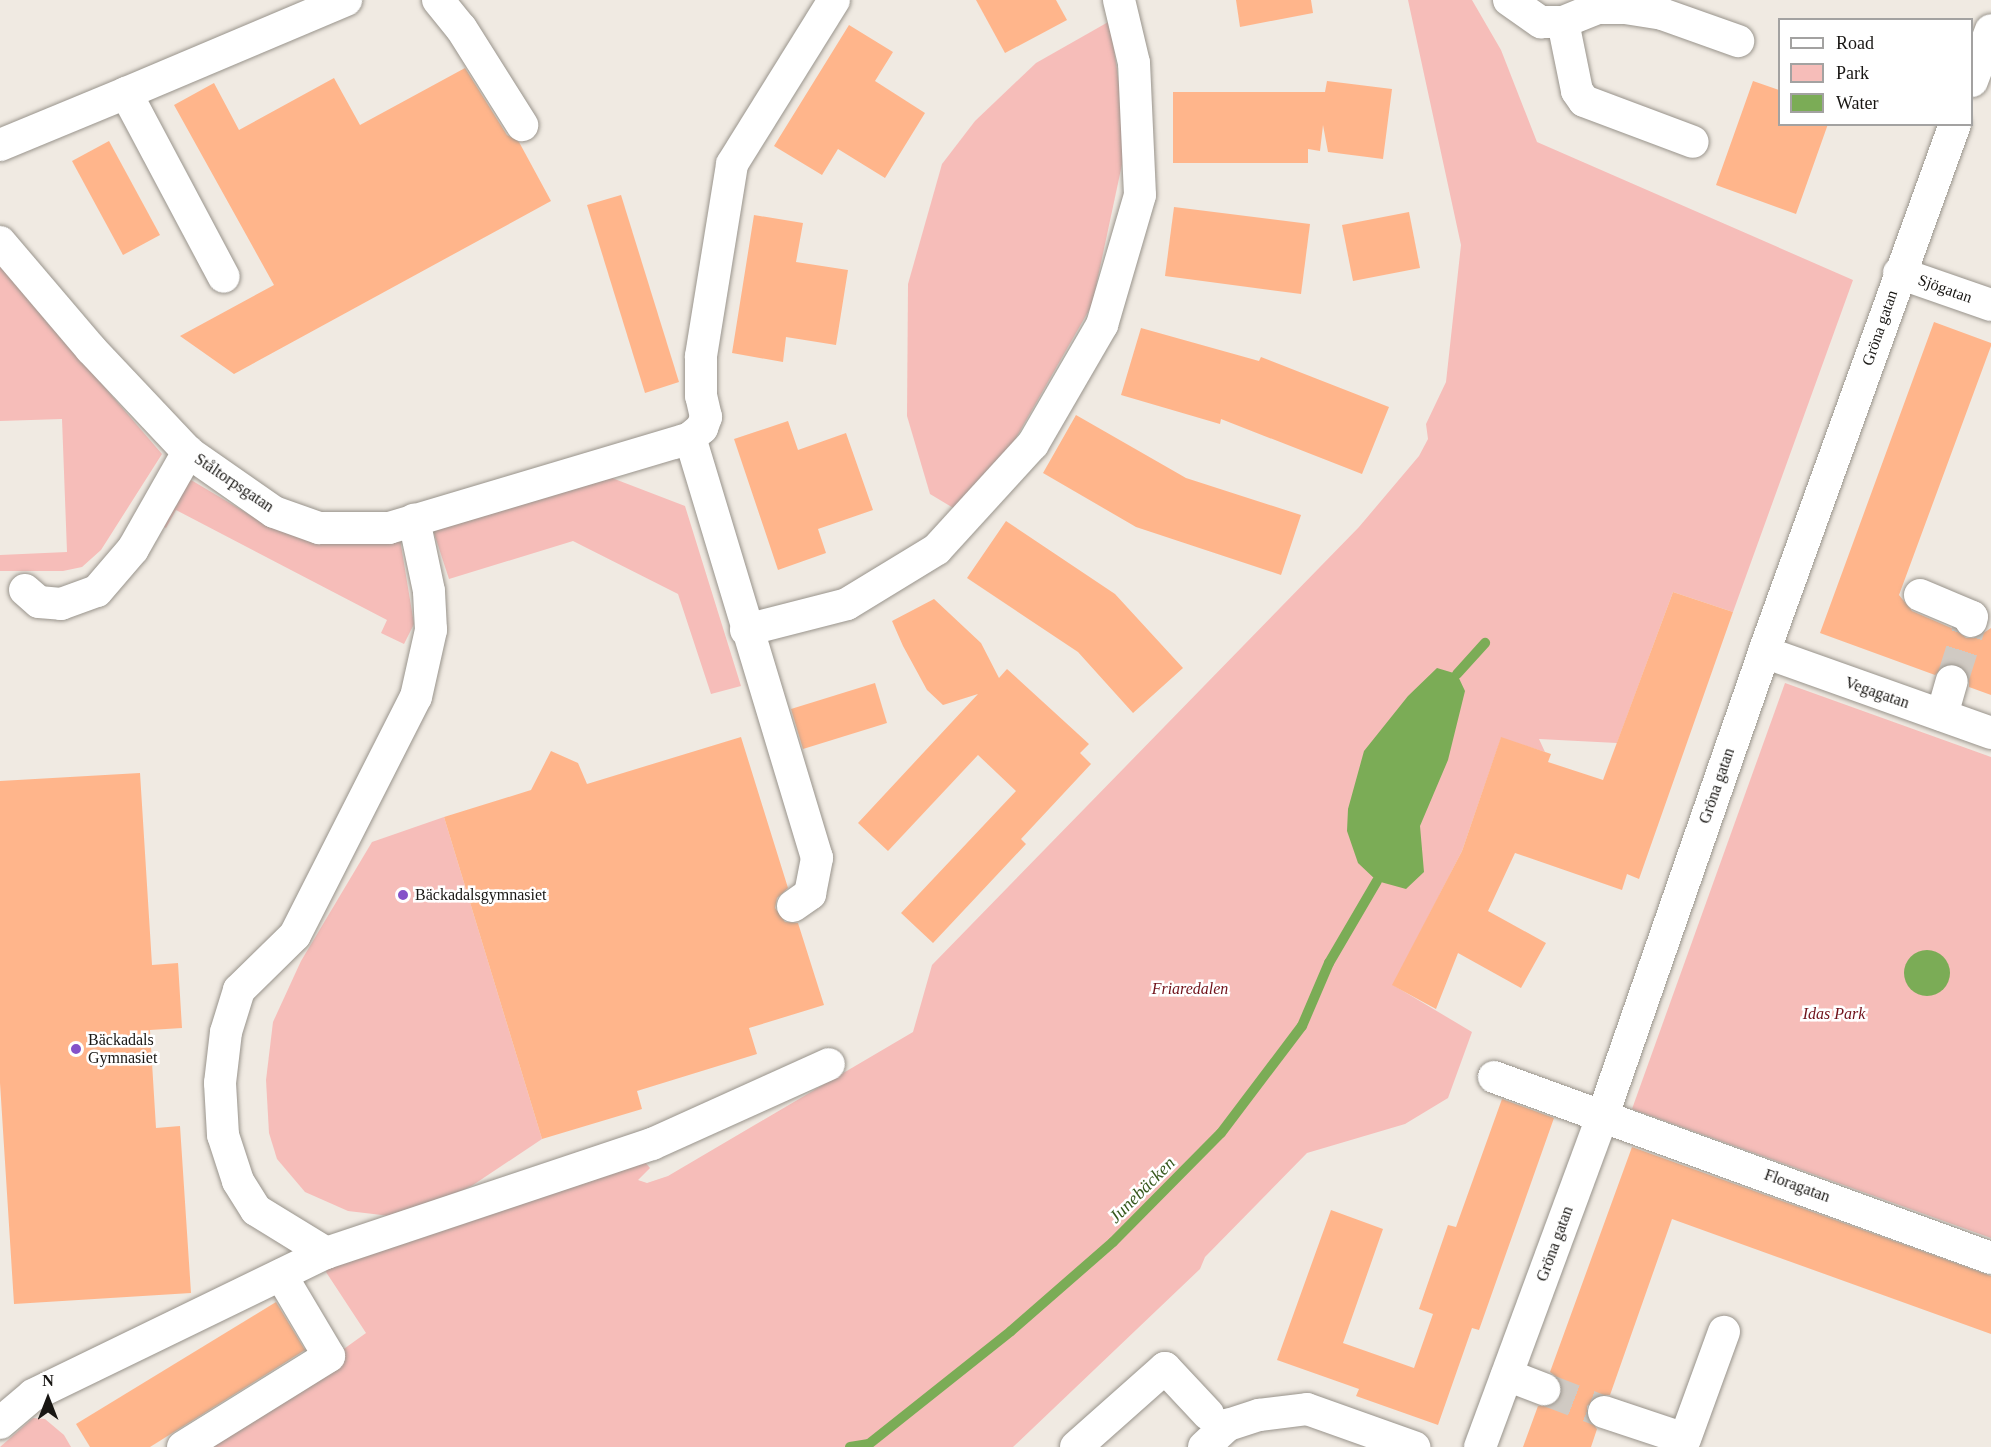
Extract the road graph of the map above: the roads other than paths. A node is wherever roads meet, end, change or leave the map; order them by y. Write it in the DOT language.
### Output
graph roads {
  1 [pos="346,0"];
  2 [pos="438,0"];
  3 [pos="834,0"];
  4 [pos="1119,0"];
  5 [pos="1509,0"];
  6 [pos="1579,11"];
  7 [pos="1991,30"];
  8 [pos="1738,40"];
  9 [pos="1973,76"];
  10 [pos="126,93"];
  11 [pos="522,125"];
  12 [pos="1954,126"];
  13 [pos="1693,142"];
  14 [pos="0,145"];
  15 [pos="0,242"];
  16 [pos="1899,273"];
  17 [pos="224,277"];
  18 [pos="1991,305"];
  19 [pos="690,438"];
  20 [pos="188,453"];
  21 [pos="414,520"];
  22 [pos="25,590"];
  23 [pos="1920,596"];
  24 [pos="1978,615"];
  25 [pos="746,630"];
  26 [pos="1764,652"];
  27 [pos="1952,681"];
  28 [pos="1942,715"];
  29 [pos="1991,733"];
  30 [pos="794,906"];
  31 [pos="829,1064"];
  32 [pos="1494,1077"];
  33 [pos="1603,1115"];
  34 [pos="326,1253"];
  35 [pos="1991,1258"];
  36 [pos="281,1275"];
  37 [pos="1724,1332"];
  38 [pos="1507,1375"];
  39 [pos="1544,1389"];
  40 [pos="1604,1412"];
  41 [pos="1208,1414"];
  42 [pos="0,1423"];
  43 [pos="183,1447"];
  44 [pos="1076,1447"];
  45 [pos="1204,1447"];
  46 [pos="1414,1447"];
  47 [pos="1480,1447"];
  1 -- 10 [label="street"];
  2 -- 11 [label="street"];
  3 -- 19 [label="street"];
  4 -- 25 [label="street"];
  5 -- 6 [label="street"];
  6 -- 8 [label="street"];
  6 -- 13 [label="street"];
  7 -- 9 [label="street"];
  10 -- 14 [label="street"];
  10 -- 17 [label="street"];
  12 -- 16 [label="street, Gröna gatan"];
  15 -- 20 [label="street, Ståltorpsgatan"];
  16 -- 18 [label="street, Sjögatan"];
  16 -- 26 [label="street, Gröna gatan"];
  19 -- 21 [label="street, Ståltorpsgatan"];
  19 -- 25 [label="street"];
  20 -- 21 [label="street, Ståltorpsgatan"];
  20 -- 22 [label="street"];
  21 -- 34 [label="street"];
  23 -- 24 [label="street"];
  25 -- 30 [label="street"];
  26 -- 28 [label="street, Vegagatan"];
  26 -- 33 [label="street, Gröna gatan"];
  27 -- 28 [label="street"];
  28 -- 29 [label="street, Vegagatan"];
  31 -- 34 [label="street"];
  32 -- 33 [label="street, Floragatan"];
  33 -- 35 [label="street, Floragatan"];
  33 -- 38 [label="street, Gröna gatan"];
  34 -- 36 [label="street"];
  36 -- 42 [label="street"];
  36 -- 43 [label="street"];
  37 -- 40 [label="street"];
  38 -- 39 [label="street"];
  38 -- 47 [label="street, Gröna gatan"];
  41 -- 44 [label="street"];
  45 -- 46 [label="street"];
}
